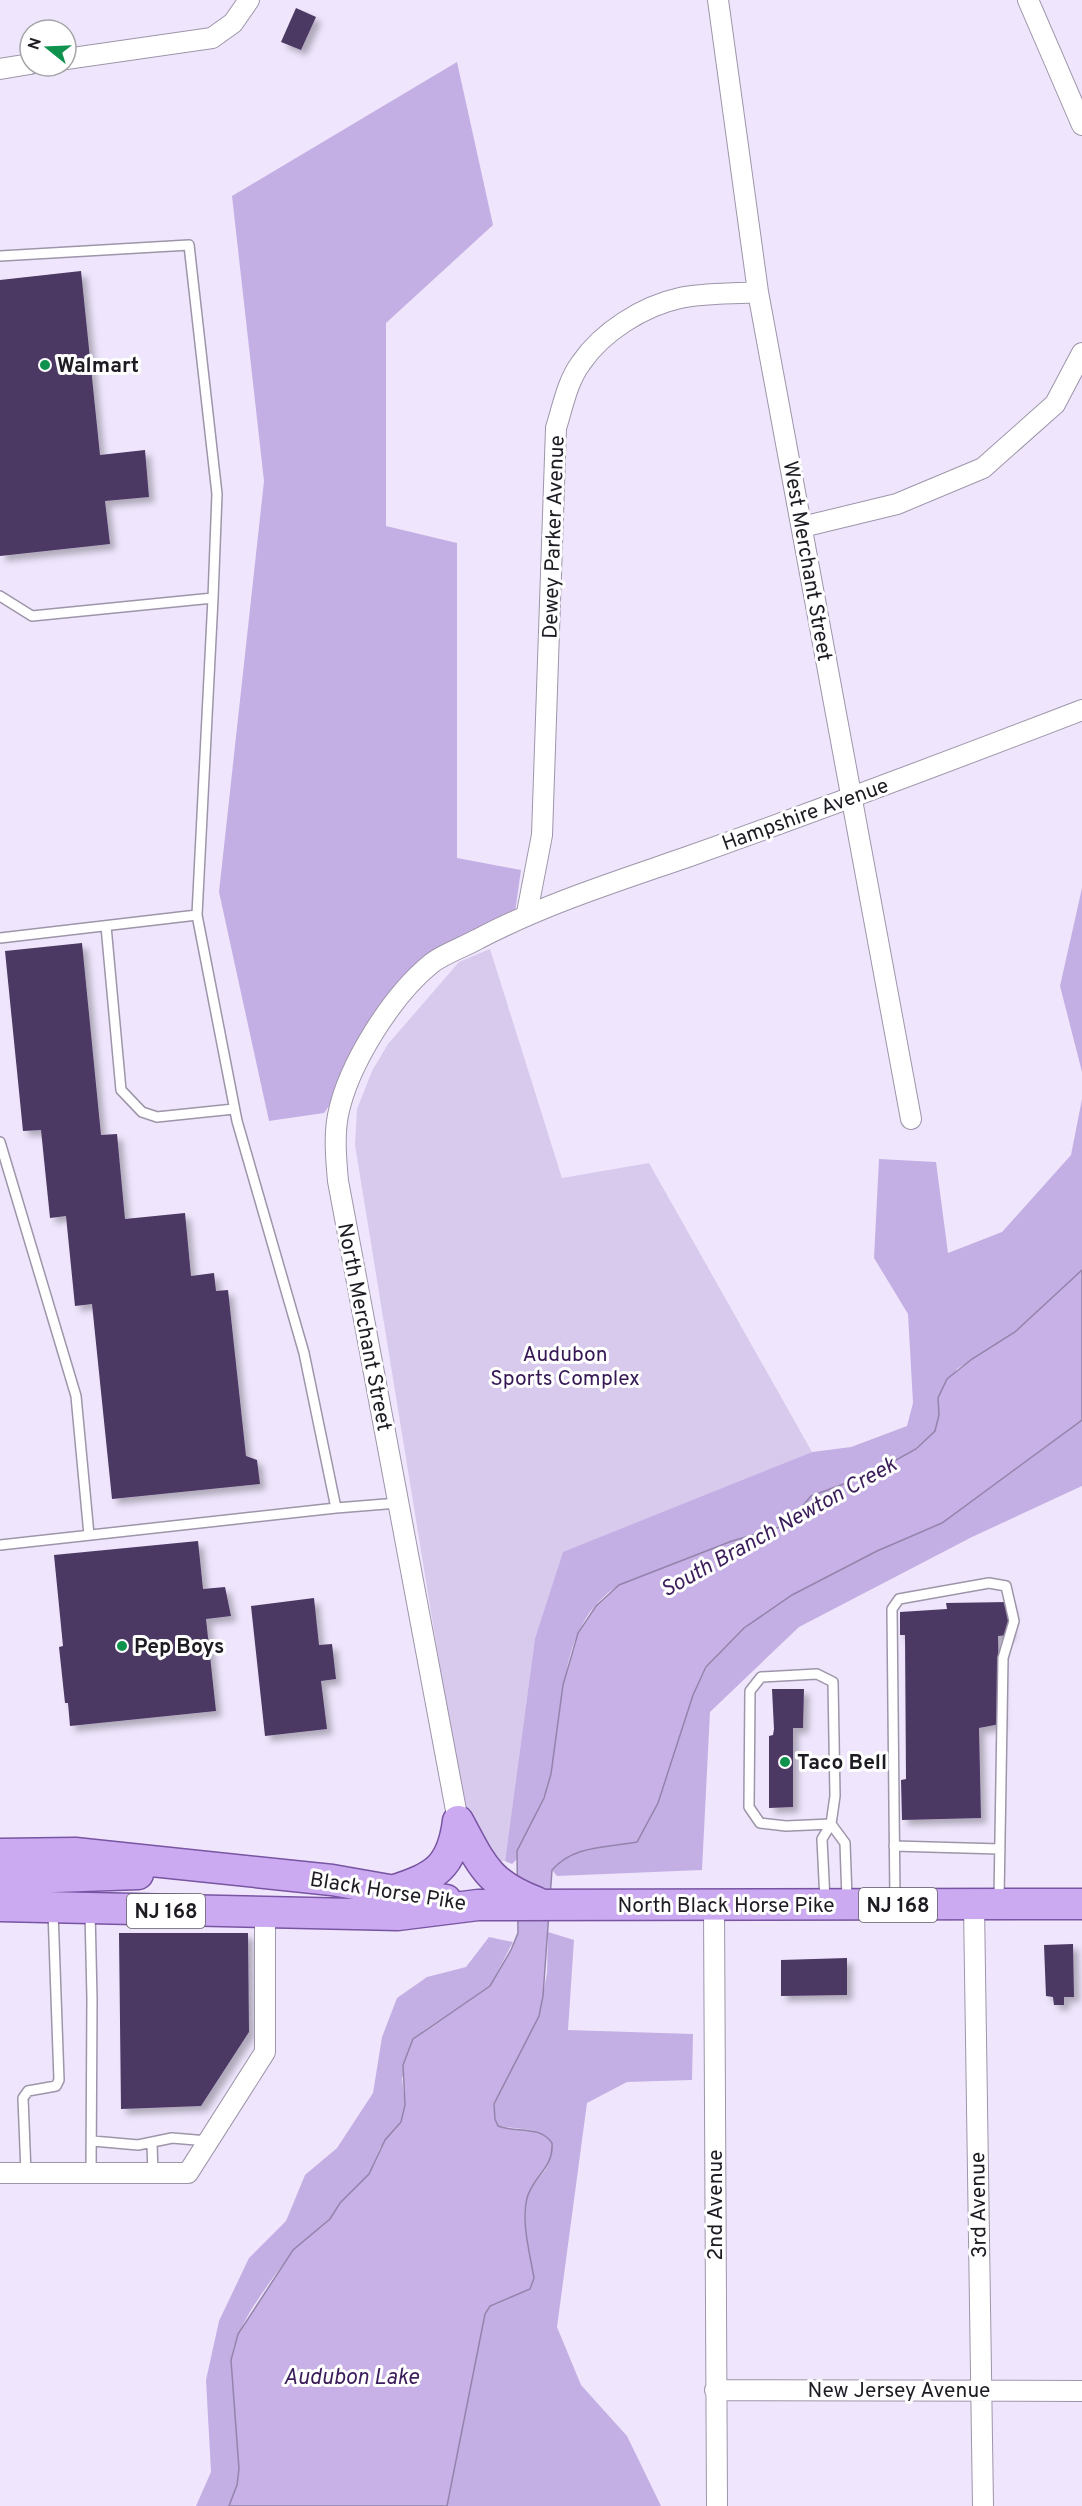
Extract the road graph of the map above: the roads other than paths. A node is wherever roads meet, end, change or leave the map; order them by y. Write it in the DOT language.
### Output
graph roads {
  1 [pos="249,0"];
  2 [pos="718,0"];
  3 [pos="1028,0"];
  4 [pos="78,57"];
  5 [pos="18,66"];
  6 [pos="0,69"];
  7 [pos="1082,125"];
  8 [pos="0,256"];
  9 [pos="758,292"];
  10 [pos="1082,353"];
  11 [pos="802,527"];
  12 [pos="0,597"];
  13 [pos="213,598"];
  14 [pos="1082,710"];
  15 [pos="852,798"];
  16 [pos="527,913"];
  17 [pos="197,915"];
  18 [pos="106,926"];
  19 [pos="0,938"];
  20 [pos="234,1109"];
  21 [pos="911,1119"];
  22 [pos="0,1142"];
  23 [pos="398,1503"];
  24 [pos="336,1508"];
  25 [pos="89,1535"];
  26 [pos="0,1545"];
  27 [pos="458,1821"];
  28 [pos="831,1824"];
  29 [pos="894,1846"];
  30 [pos="1000,1848"];
  31 [pos="0,1854"];
  32 [pos="213,1869"];
  33 [pos="0,1879"];
  34 [pos="392,1891"];
  35 [pos="508,1898"];
  36 [pos="1082,1904"];
  37 [pos="478,1905"];
  38 [pos="714,1905"];
  39 [pos="836,1905"];
  40 [pos="895,1905"];
  41 [pos="986,1905"];
  42 [pos="0,1906"];
  43 [pos="52,1908"];
  44 [pos="90,1909"];
  45 [pos="265,1914"];
  46 [pos="93,2141"];
  47 [pos="208,2141"];
  48 [pos="152,2144"];
  49 [pos="0,2173"];
  50 [pos="26,2173"];
  51 [pos="91,2173"];
  52 [pos="153,2173"];
  53 [pos="715,2390"];
  54 [pos="981,2391"];
  55 [pos="1082,2391"];
  56 [pos="717,2506"];
  57 [pos="983,2506"];
  1 -- 4 [label="street"];
  2 -- 9 [label="street, West Merchant Street"];
  3 -- 7 [label="street"];
  5 -- 6 [label="street"];
  8 -- 13 [label="lane"];
  9 -- 11 [label="street, West Merchant Street"];
  9 -- 16 [label="street, Dewey Parker Avenue"];
  10 -- 11 [label="street"];
  11 -- 15 [label="street, West Merchant Street"];
  12 -- 13 [label="lane"];
  13 -- 17 [label="lane"];
  14 -- 15 [label="street, Hampshire Avenue"];
  15 -- 16 [label="street, Hampshire Avenue"];
  15 -- 21 [label="street, West Merchant Street"];
  16 -- 23 [label="street, North Merchant Street"];
  17 -- 18 [label="lane"];
  17 -- 20 [label="lane"];
  18 -- 19 [label="lane"];
  18 -- 20 [label="lane"];
  20 -- 24 [label="lane"];
  22 -- 25 [label="lane"];
  23 -- 24 [label="lane"];
  23 -- 27 [label="street, North Merchant Street"];
  24 -- 25 [label="lane"];
  25 -- 26 [label="lane"];
  27 -- 34 [label="main road"];
  27 -- 35 [label="main road"];
  28 -- 28 [label="lane"];
  28 -- 39 [label="lane"];
  28 -- 39 [label="lane"];
  29 -- 30 [label="lane"];
  29 -- 30 [label="lane"];
  29 -- 40 [label="lane"];
  30 -- 41 [label="lane"];
  31 -- 32 [label="main road, Black Horse Pike / NJ 168"];
  32 -- 33 [label="main road"];
  32 -- 34 [label="main road, Black Horse Pike / NJ 168"];
  34 -- 37 [label="main road, Black Horse Pike / NJ 168"];
  35 -- 37 [label="main road, North Black Horse Pike / NJ 168"];
  35 -- 38 [label="main road, North Black Horse Pike / NJ 168"];
  36 -- 41 [label="main road, North Black Horse Pike / NJ 168"];
  37 -- 45 [label="main road, Black Horse Pike / NJ 168"];
  38 -- 39 [label="main road, North Black Horse Pike / NJ 168"];
  38 -- 53 [label="street, 2nd Avenue"];
  39 -- 40 [label="main road, North Black Horse Pike / NJ 168"];
  40 -- 41 [label="main road, North Black Horse Pike / NJ 168"];
  41 -- 54 [label="street, 3rd Avenue"];
  42 -- 43 [label="main road, Black Horse Pike / NJ 168"];
  43 -- 44 [label="main road, Black Horse Pike / NJ 168"];
  43 -- 50 [label="lane"];
  44 -- 45 [label="main road, Black Horse Pike / NJ 168"];
  44 -- 46 [label="lane"];
  45 -- 47 [label="street"];
  46 -- 48 [label="lane"];
  46 -- 51 [label="lane"];
  47 -- 48 [label="lane"];
  47 -- 52 [label="street"];
  48 -- 52 [label="lane"];
  49 -- 50 [label="street"];
  50 -- 51 [label="street"];
  51 -- 52 [label="street"];
  53 -- 54 [label="street, New Jersey Avenue"];
  53 -- 56 [label="street, 2nd Avenue"];
  54 -- 55 [label="street, New Jersey Avenue"];
  54 -- 57 [label="street, 3rd Avenue"];
}
